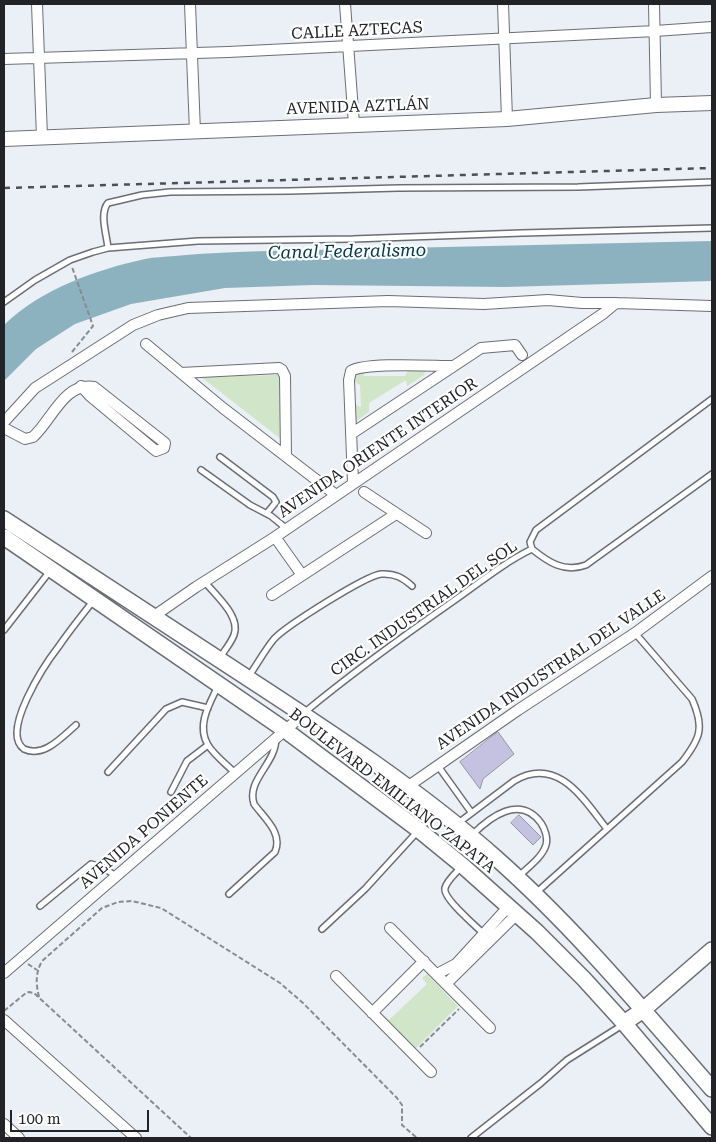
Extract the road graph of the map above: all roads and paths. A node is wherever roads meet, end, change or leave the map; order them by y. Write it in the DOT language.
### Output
graph roads {
  1 [pos="37,4"];
  2 [pos="190,4"];
  3 [pos="345,4"];
  4 [pos="503,4"];
  5 [pos="654,4"];
  6 [pos="712,27"];
  7 [pos="655,31"];
  8 [pos="504,38"];
  9 [pos="348,46"];
  10 [pos="192,53"];
  11 [pos="39,58"];
  12 [pos="4,59"];
  13 [pos="712,103"];
  14 [pos="656,105"];
  15 [pos="507,119"];
  16 [pos="354,124"];
  17 [pos="195,132"];
  18 [pos="42,137"];
  19 [pos="4,139"];
  20 [pos="712,182"];
  21 [pos="712,228"];
  22 [pos="108,248"];
  23 [pos="73,270"];
  24 [pos="4,302"];
  25 [pos="616,303"];
  26 [pos="712,306"];
  27 [pos="146,344"];
  28 [pos="522,355"];
  29 [pos="452,366"];
  30 [pos="64,369"];
  31 [pos="181,373"];
  32 [pos="712,399"];
  33 [pos="126,418"];
  34 [pos="4,422"];
  35 [pos="4,428"];
  36 [pos="351,434"];
  37 [pos="220,456"];
  38 [pos="286,456"];
  39 [pos="201,470"];
  40 [pos="712,474"];
  41 [pos="353,482"];
  42 [pos="364,492"];
  43 [pos="336,494"];
  44 [pos="267,513"];
  45 [pos="396,514"];
  46 [pos="4,519"];
  47 [pos="287,529"];
  48 [pos="426,533"];
  49 [pos="275,537"];
  50 [pos="5,541"];
  51 [pos="532,549"];
  52 [pos="52,569"];
  53 [pos="302,575"];
  54 [pos="712,576"];
  55 [pos="204,582"];
  56 [pos="412,586"];
  57 [pos="272,595"];
  58 [pos="94,600"];
  59 [pos="154,616"];
  60 [pos="4,630"];
  61 [pos="635,632"];
  62 [pos="219,659"];
  63 [pos="248,678"];
  64 [pos="219,684"];
  65 [pos="208,708"];
  66 [pos="304,714"];
  67 [pos="76,725"];
  68 [pos="281,734"];
  69 [pos="208,745"];
  70 [pos="438,766"];
  71 [pos="108,772"];
  72 [pos="234,774"];
  73 [pos="407,787"];
  74 [pos="171,792"];
  75 [pos="472,812"];
  76 [pos="456,825"];
  77 [pos="607,829"];
  78 [pos="419,830"];
  79 [pos="470,836"];
  80 [pos="463,866"];
  81 [pos="116,876"];
  82 [pos="518,878"];
  83 [pos="229,894"];
  84 [pos="534,894"];
  85 [pos="40,906"];
  86 [pos="513,910"];
  87 [pos="390,928"];
  88 [pos="322,929"];
  89 [pos="487,937"];
  90 [pos="712,950"];
  91 [pos="424,961"];
  92 [pos="4,973"];
  93 [pos="436,974"];
  94 [pos="336,976"];
  95 [pos="446,984"];
  96 [pos="39,998"];
  97 [pos="465,1003"];
  98 [pos="643,1010"];
  99 [pos="4,1011"];
  100 [pos="372,1013"];
  101 [pos="4,1020"];
  102 [pos="624,1023"];
  103 [pos="490,1028"];
  104 [pos="412,1054"];
  105 [pos="430,1072"];
  106 [pos="712,1089"];
  107 [pos="4,1124"];
  108 [pos="712,1127"];
  109 [pos="19,1138"];
  110 [pos="136,1138"];
  111 [pos="191,1138"];
  112 [pos="417,1138"];
  113 [pos="472,1138"];
  1 -- 11 [label="street"];
  2 -- 10 [label="street"];
  3 -- 9 [label="street"];
  4 -- 8 [label="street"];
  5 -- 7 [label="street"];
  6 -- 7 [label="street, CALLE AZTECAS"];
  7 -- 8 [label="street, CALLE AZTECAS"];
  7 -- 14 [label="street"];
  8 -- 9 [label="street, CALLE AZTECAS"];
  8 -- 15 [label="street"];
  9 -- 10 [label="street, CALLE AZTECAS"];
  9 -- 16 [label="street"];
  10 -- 11 [label="street, CALLE AZTECAS"];
  10 -- 17 [label="street"];
  11 -- 12 [label="street, CALLE AZTECAS"];
  11 -- 18 [label="street"];
  13 -- 14 [label="main road, AVENIDA AZTLÁN"];
  14 -- 15 [label="main road, AVENIDA AZTLÁN"];
  15 -- 16 [label="main road, AVENIDA AZTLÁN"];
  16 -- 17 [label="main road, AVENIDA AZTLÁN"];
  17 -- 18 [label="main road, AVENIDA AZTLÁN"];
  18 -- 19 [label="main road, AVENIDA AZTLÁN"];
  20 -- 22 [label="lane"];
  21 -- 22 [label="lane"];
  22 -- 24 [label="lane"];
  23 -- 30 [label="path"];
  25 -- 26 [label="street"];
  25 -- 30 [label="street"];
  25 -- 41 [label="street, AVENIDA ORIENTE INTERIOR"];
  27 -- 31 [label="street"];
  28 -- 29 [label="street"];
  29 -- 36 [label="street"];
  29 -- 36 [label="street"];
  30 -- 34 [label="street"];
  31 -- 38 [label="street"];
  31 -- 38 [label="street"];
  32 -- 51 [label="lane"];
  33 -- 35 [label="street"];
  36 -- 41 [label="street"];
  37 -- 44 [label="lane"];
  38 -- 43 [label="street"];
  39 -- 44 [label="lane"];
  40 -- 51 [label="lane, CIRC. INDUSTRIAL DEL SOL"];
  41 -- 43 [label="street, AVENIDA ORIENTE INTERIOR"];
  42 -- 45 [label="street"];
  43 -- 47 [label="street, AVENIDA ORIENTE INTERIOR"];
  44 -- 47 [label="lane"];
  45 -- 48 [label="street"];
  45 -- 53 [label="street"];
  46 -- 59 [label="main road, BOULEVARD EMILIANO ZAPATA"];
  47 -- 49 [label="street, AVENIDA ORIENTE INTERIOR"];
  49 -- 53 [label="street"];
  49 -- 55 [label="street, AVENIDA ORIENTE INTERIOR"];
  50 -- 52 [label="main road, BOULEVARD EMILIANO ZAPATA"];
  51 -- 66 [label="lane, CIRC. INDUSTRIAL DEL SOL"];
  52 -- 58 [label="main road, BOULEVARD EMILIANO ZAPATA"];
  52 -- 60 [label="lane"];
  53 -- 57 [label="street"];
  54 -- 61 [label="street, AVENIDA INDUSTRIAL DEL VALLE"];
  55 -- 59 [label="street, AVENIDA ORIENTE INTERIOR"];
  55 -- 62 [label="lane"];
  56 -- 63 [label="lane"];
  58 -- 64 [label="main road, BOULEVARD EMILIANO ZAPATA"];
  58 -- 67 [label="lane"];
  59 -- 62 [label="main road, BOULEVARD EMILIANO ZAPATA"];
  61 -- 70 [label="street, AVENIDA INDUSTRIAL DEL VALLE"];
  61 -- 77 [label="lane"];
  62 -- 63 [label="main road, BOULEVARD EMILIANO ZAPATA"];
  63 -- 66 [label="main road, BOULEVARD EMILIANO ZAPATA"];
  64 -- 65 [label="lane"];
  64 -- 68 [label="main road, BOULEVARD EMILIANO ZAPATA"];
  65 -- 69 [label="lane"];
  65 -- 71 [label="lane"];
  66 -- 68 [label="street, AVENIDA PONIENTE"];
  66 -- 73 [label="main road, BOULEVARD EMILIANO ZAPATA"];
  68 -- 72 [label="street, AVENIDA PONIENTE"];
  68 -- 78 [label="main road, BOULEVARD EMILIANO ZAPATA"];
  68 -- 83 [label="lane"];
  69 -- 72 [label="lane"];
  69 -- 74 [label="lane"];
  70 -- 73 [label="street, AVENIDA INDUSTRIAL DEL VALLE"];
  70 -- 75 [label="lane"];
  72 -- 81 [label="street, AVENIDA PONIENTE"];
  73 -- 76 [label="main road, BOULEVARD EMILIANO ZAPATA"];
  75 -- 76 [label="lane"];
  75 -- 77 [label="lane"];
  76 -- 79 [label="main road, BOULEVARD EMILIANO ZAPATA"];
  77 -- 84 [label="lane"];
  78 -- 80 [label="main road, BOULEVARD EMILIANO ZAPATA"];
  78 -- 88 [label="lane"];
  79 -- 82 [label="main road, BOULEVARD EMILIANO ZAPATA"];
  79 -- 82 [label="lane"];
  80 -- 86 [label="main road, BOULEVARD EMILIANO ZAPATA"];
  80 -- 89 [label="lane"];
  81 -- 85 [label="lane"];
  81 -- 92 [label="street, AVENIDA PONIENTE"];
  82 -- 84 [label="main road, BOULEVARD EMILIANO ZAPATA"];
  84 -- 98 [label="main road, BOULEVARD EMILIANO ZAPATA"];
  86 -- 89 [label="street"];
  86 -- 102 [label="main road, BOULEVARD EMILIANO ZAPATA"];
  87 -- 91 [label="street"];
  89 -- 93 [label="street"];
  89 -- 95 [label="street"];
  90 -- 98 [label="main road"];
  91 -- 93 [label="street"];
  91 -- 100 [label="street"];
  93 -- 95 [label="street"];
  94 -- 100 [label="street"];
  95 -- 97 [label="street"];
  96 -- 99 [label="path"];
  96 -- 111 [label="path"];
  96 -- 112 [label="path"];
  97 -- 103 [label="street"];
  97 -- 104 [label="path"];
  98 -- 102 [label="main road"];
  98 -- 106 [label="main road, BOULEVARD EMILIANO ZAPATA"];
  100 -- 104 [label="street"];
  101 -- 110 [label="street"];
  102 -- 108 [label="main road, BOULEVARD EMILIANO ZAPATA"];
  102 -- 113 [label="lane"];
  104 -- 105 [label="street"];
  107 -- 109 [label="street"];
}
